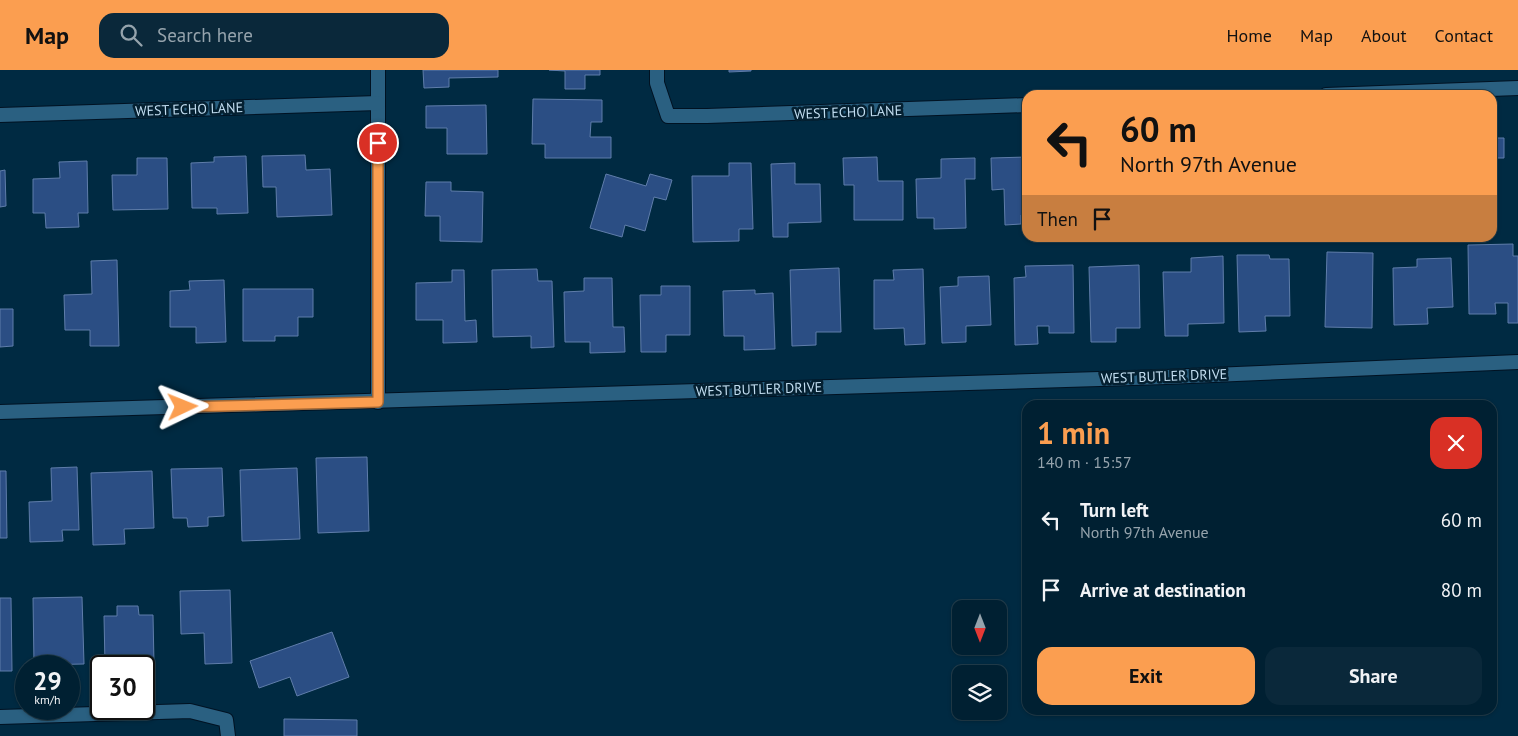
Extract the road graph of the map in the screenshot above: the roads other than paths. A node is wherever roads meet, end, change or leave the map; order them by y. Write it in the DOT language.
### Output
graph roads {
  1 [pos="378,70"];
  2 [pos="657,70"];
  3 [pos="1518,88"];
  4 [pos="1463,90"];
  5 [pos="378,103"];
  6 [pos="1022,105"];
  7 [pos="0,115"];
  8 [pos="1518,362"];
  9 [pos="378,402"];
  10 [pos="0,412"];
  11 [pos="0,716"];
  12 [pos="228,736"];
  1 -- 5 [label="street"];
  2 -- 6 [label="street, WEST ECHO LANE"];
  3 -- 4 [label="street"];
  5 -- 7 [label="street, WEST ECHO LANE"];
  5 -- 9 [label="street"];
  8 -- 9 [label="street, WEST BUTLER DRIVE"];
  9 -- 10 [label="street, WEST BUTLER DRIVE"];
  11 -- 12 [label="street"];
}
